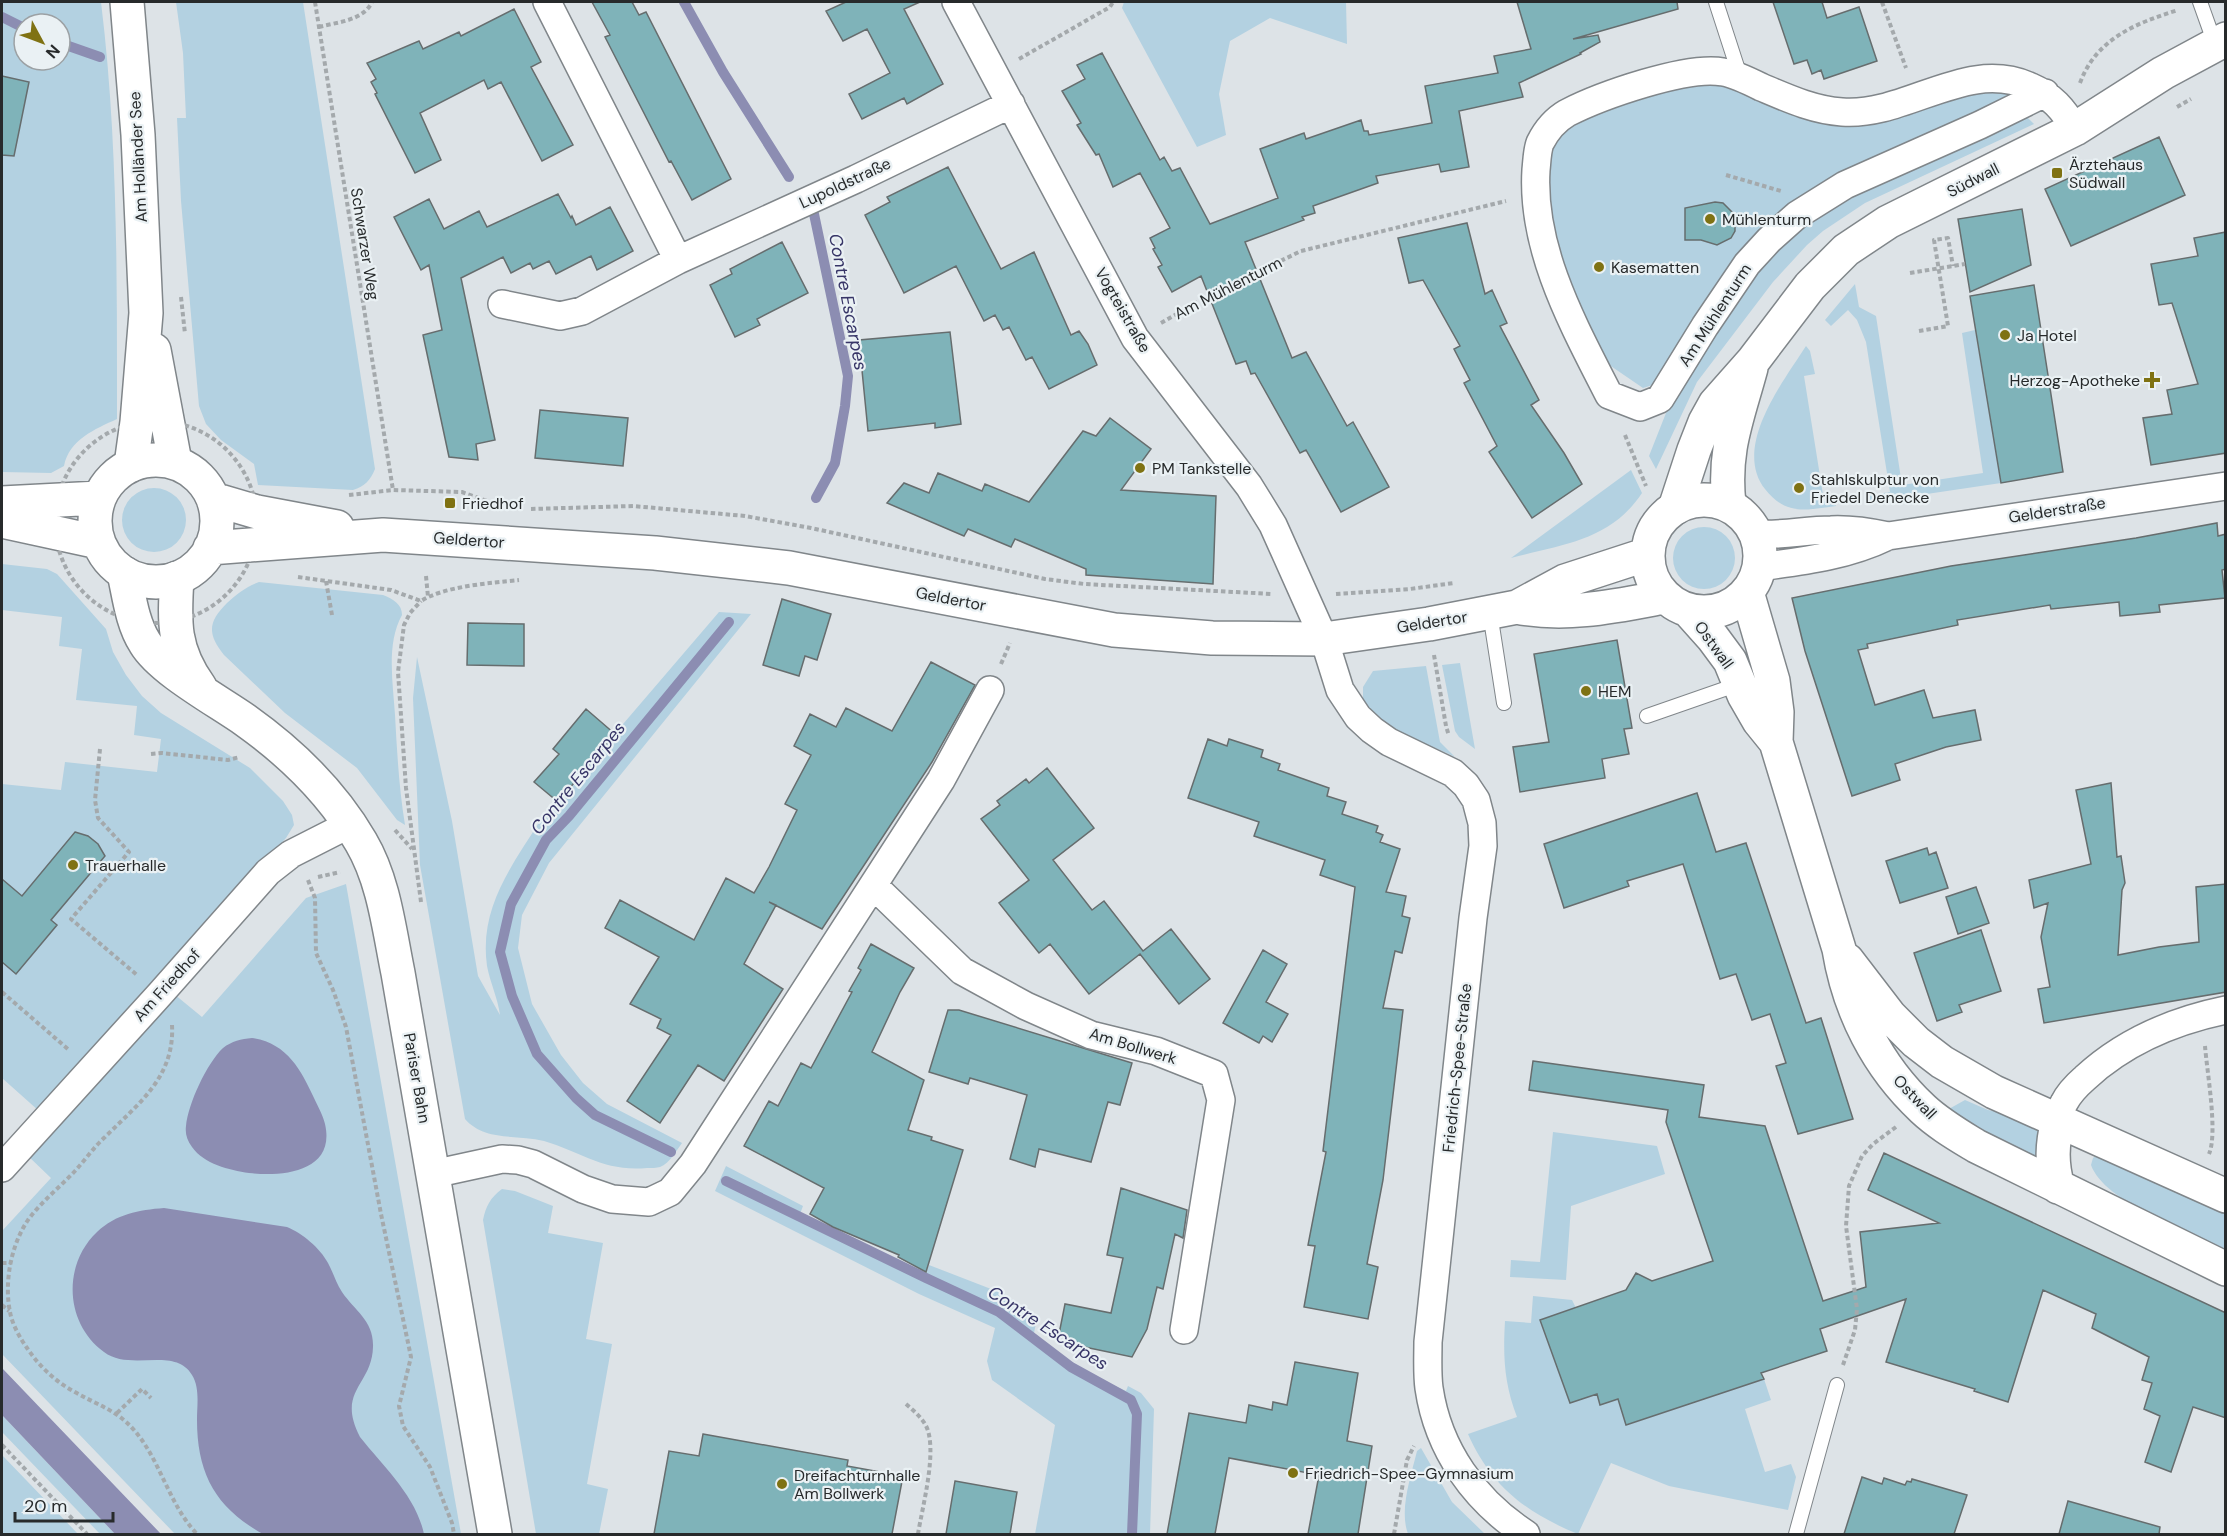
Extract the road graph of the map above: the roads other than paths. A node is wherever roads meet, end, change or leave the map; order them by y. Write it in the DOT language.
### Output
graph roads {
  1 [pos="127,2"];
  2 [pos="547,2"];
  3 [pos="956,2"];
  4 [pos="1716,2"];
  5 [pos="2200,3"];
  6 [pos="2220,41"];
  7 [pos="1741,79"];
  8 [pos="2045,93"];
  9 [pos="1011,104"];
  10 [pos="2075,129"];
  11 [pos="678,260"];
  12 [pos="502,304"];
  13 [pos="146,314"];
  14 [pos="1753,361"];
  15 [pos="175,462"];
  16 [pos="131,465"];
  17 [pos="2226,486"];
  18 [pos="99,498"];
  19 [pos="213,499"];
  20 [pos="2,503"];
  21 [pos="1729,505"];
  22 [pos="1675,508"];
  23 [pos="2,521"];
  24 [pos="1755,534"];
  25 [pos="383,535"];
  26 [pos="1888,536"];
  27 [pos="98,542"];
  28 [pos="210,548"];
  29 [pos="1648,554"];
  30 [pos="124,573"];
  31 [pos="177,578"];
  32 [pos="1753,580"];
  33 [pos="1676,603"];
  34 [pos="1503,610"];
  35 [pos="1323,639"];
  36 [pos="1739,684"];
  37 [pos="990,690"];
  38 [pos="203,691"];
  39 [pos="1504,703"];
  40 [pos="1647,716"];
  41 [pos="1776,742"];
  42 [pos="350,824"];
  43 [pos="874,886"];
  44 [pos="1839,949"];
  45 [pos="2226,1010"];
  46 [pos="2058,1120"];
  47 [pos="2,1168"];
  48 [pos="434,1174"];
  49 [pos="2058,1187"];
  50 [pos="2211,1189"];
  51 [pos="2226,1269"];
  52 [pos="1184,1330"];
  53 [pos="1837,1385"];
  54 [pos="495,1534"];
  55 [pos="1526,1534"];
  56 [pos="1796,1534"];
  1 -- 13 [label="main road, Am Holländer See"];
  2 -- 11 [label="street"];
  3 -- 9 [label="street, Vogteistraße"];
  4 -- 7 [label="lane"];
  5 -- 6 [label="lane"];
  6 -- 10 [label="main road, Südwall"];
  7 -- 8 [label="street, Am Mühlenturm"];
  7 -- 8 [label="street, Am Mühlenturm"];
  8 -- 10 [label="street, Am Mühlenturm"];
  9 -- 11 [label="street, Lupoldstraße"];
  9 -- 35 [label="street, Vogteistraße"];
  10 -- 14 [label="main road, Südwall"];
  11 -- 12 [label="street, Lupoldstraße"];
  13 -- 15 [label="main road, Am Holländer See"];
  13 -- 16 [label="main road, Am Holländer See"];
  14 -- 21 [label="main road, Südwall"];
  14 -- 22 [label="main road, Südwall"];
  15 -- 16 [label="main road"];
  15 -- 19 [label="main road"];
  16 -- 18 [label="main road"];
  17 -- 26 [label="street, Gelderstraße"];
  18 -- 20 [label="main road"];
  18 -- 27 [label="main road"];
  19 -- 25 [label="main road, Geldertor"];
  19 -- 28 [label="main road"];
  21 -- 22 [label="main road"];
  21 -- 24 [label="main road"];
  22 -- 29 [label="main road"];
  23 -- 27 [label="main road"];
  24 -- 26 [label="street, Gelderstraße"];
  24 -- 32 [label="main road"];
  25 -- 28 [label="main road, Geldertor"];
  25 -- 35 [label="main road, Geldertor"];
  26 -- 32 [label="street, Gelderstraße"];
  27 -- 30 [label="main road"];
  28 -- 31 [label="main road"];
  29 -- 33 [label="main road"];
  29 -- 34 [label="main road, Geldertor"];
  30 -- 31 [label="main road"];
  30 -- 38 [label="main road, Pariser Bahn"];
  31 -- 38 [label="main road, Pariser Bahn"];
  32 -- 33 [label="main road"];
  32 -- 41 [label="main road, Ostwall"];
  33 -- 34 [label="main road, Geldertor"];
  33 -- 36 [label="main road, Ostwall"];
  34 -- 35 [label="main road, Geldertor"];
  34 -- 39 [label="lane"];
  35 -- 55 [label="street, Friedrich-Spee-Straße"];
  36 -- 40 [label="lane"];
  36 -- 41 [label="main road, Ostwall"];
  37 -- 43 [label="street"];
  38 -- 42 [label="main road, Pariser Bahn"];
  41 -- 44 [label="main road, Ostwall"];
  42 -- 47 [label="street, Am Friedhof"];
  42 -- 48 [label="main road, Pariser Bahn"];
  43 -- 48 [label="street"];
  43 -- 52 [label="street, Am Bollwerk"];
  44 -- 46 [label="main road, Ostwall"];
  44 -- 49 [label="main road, Ostwall"];
  45 -- 46 [label="street"];
  46 -- 49 [label="main road"];
  46 -- 50 [label="main road, Ostwall"];
  48 -- 54 [label="main road, Pariser Bahn"];
  49 -- 51 [label="main road, Ostwall"];
  53 -- 56 [label="lane"];
}
